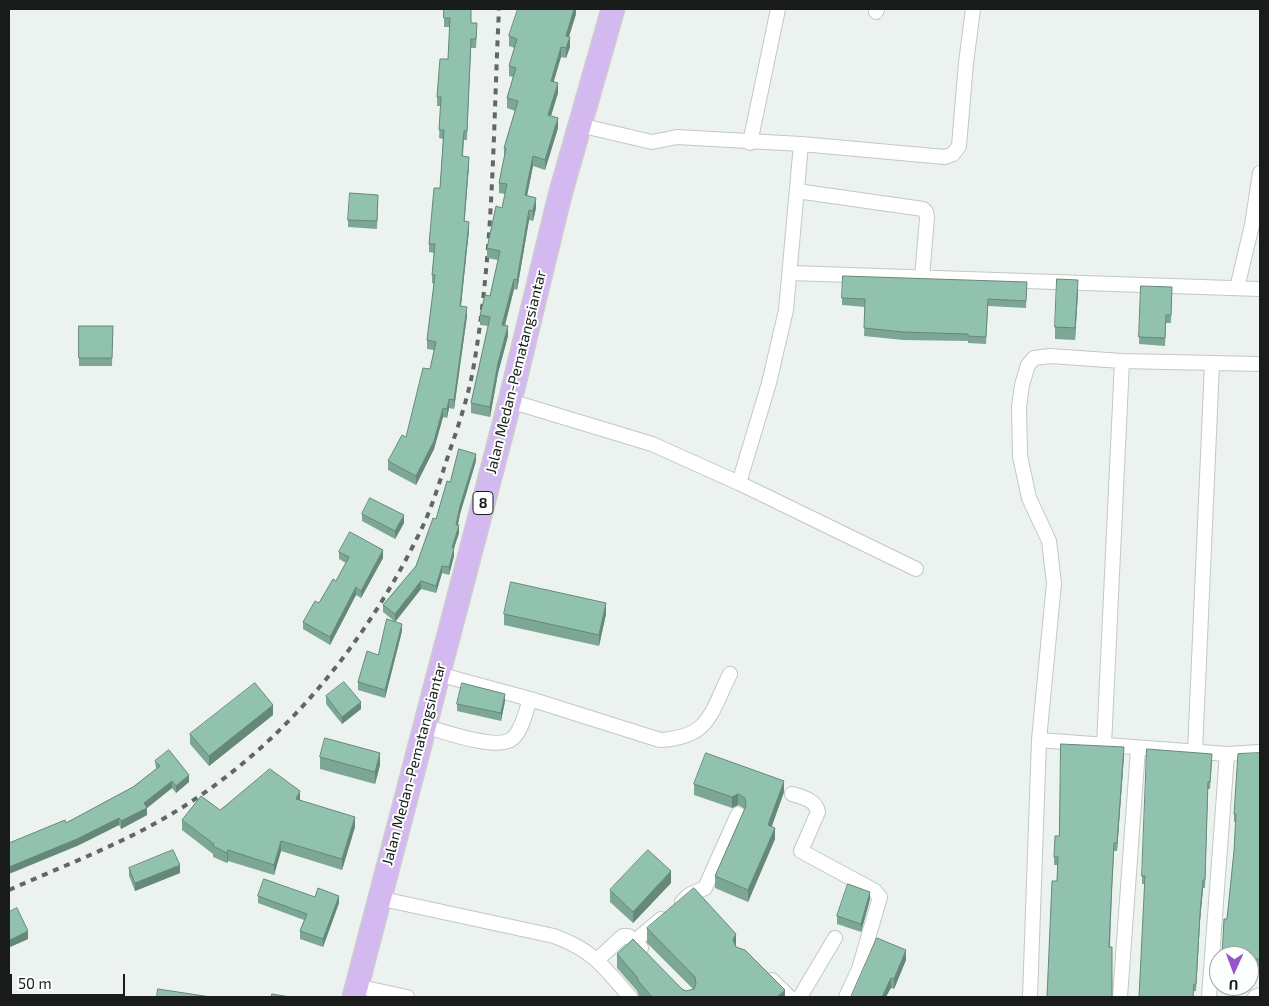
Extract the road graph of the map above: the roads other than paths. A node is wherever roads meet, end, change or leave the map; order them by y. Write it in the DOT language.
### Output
graph roads {
  1 [pos="613,9"];
  2 [pos="778,9"];
  3 [pos="973,9"];
  4 [pos="579,124"];
  5 [pos="750,143"];
  6 [pos="801,144"];
  7 [pos="1260,173"];
  8 [pos="797,192"];
  9 [pos="791,273"];
  10 [pos="922,277"];
  11 [pos="1237,288"];
  12 [pos="1260,289"];
  13 [pos="1122,362"];
  14 [pos="1212,364"];
  15 [pos="1260,364"];
  16 [pos="510,401"];
  17 [pos="739,483"];
  18 [pos="916,569"];
  19 [pos="438,674"];
  20 [pos="730,674"];
  21 [pos="530,699"];
  22 [pos="424,726"];
  23 [pos="1039,740"];
  24 [pos="1104,745"];
  25 [pos="1138,749"];
  26 [pos="1195,752"];
  27 [pos="1260,752"];
  28 [pos="1227,754"];
  29 [pos="792,794"];
  30 [pos="738,814"];
  31 [pos="378,898"];
  32 [pos="835,938"];
  33 [pos="635,941"];
  34 [pos="648,955"];
  35 [pos="597,960"];
  36 [pos="762,970"];
  37 [pos="355,992"];
  38 [pos="1260,995"];
  39 [pos="407,997"];
  40 [pos="630,997"];
  41 [pos="789,997"];
  42 [pos="800,997"];
  43 [pos="846,997"];
  44 [pos="1030,997"];
  45 [pos="1120,997"];
  46 [pos="1210,997"];
  47 [pos="1255,997"];
  1 -- 4 [label="highway, Jalan Medan-Pematangsiantar / 8"];
  2 -- 5 [label="street"];
  3 -- 6 [label="street"];
  4 -- 5 [label="street"];
  4 -- 16 [label="highway, Jalan Medan-Pematangsiantar / 8"];
  5 -- 6 [label="street"];
  6 -- 8 [label="street"];
  7 -- 11 [label="street"];
  8 -- 9 [label="street"];
  8 -- 10 [label="street"];
  9 -- 10 [label="street"];
  9 -- 17 [label="street"];
  10 -- 11 [label="street"];
  11 -- 12 [label="street"];
  13 -- 14 [label="street"];
  13 -- 23 [label="street"];
  13 -- 24 [label="street"];
  14 -- 15 [label="street"];
  14 -- 26 [label="street"];
  16 -- 17 [label="street"];
  16 -- 19 [label="highway, Jalan Medan-Pematangsiantar / 8"];
  17 -- 18 [label="street"];
  19 -- 21 [label="street"];
  19 -- 22 [label="highway, Jalan Medan-Pematangsiantar / 8"];
  20 -- 21 [label="street"];
  21 -- 22 [label="street"];
  22 -- 31 [label="highway, Jalan Medan-Pematangsiantar / 8"];
  23 -- 24 [label="street"];
  23 -- 44 [label="street"];
  24 -- 25 [label="street"];
  25 -- 26 [label="street"];
  25 -- 45 [label="street"];
  26 -- 28 [label="street"];
  27 -- 28 [label="street"];
  28 -- 46 [label="street"];
  29 -- 43 [label="street"];
  30 -- 33 [label="street"];
  31 -- 35 [label="street"];
  31 -- 37 [label="highway, Jalan Medan-Pematangsiantar / 8"];
  32 -- 42 [label="street"];
  33 -- 34 [label="street"];
  33 -- 35 [label="street"];
  35 -- 40 [label="street"];
  36 -- 41 [label="street"];
  37 -- 39 [label="street"];
  38 -- 47 [label="street"];
}
